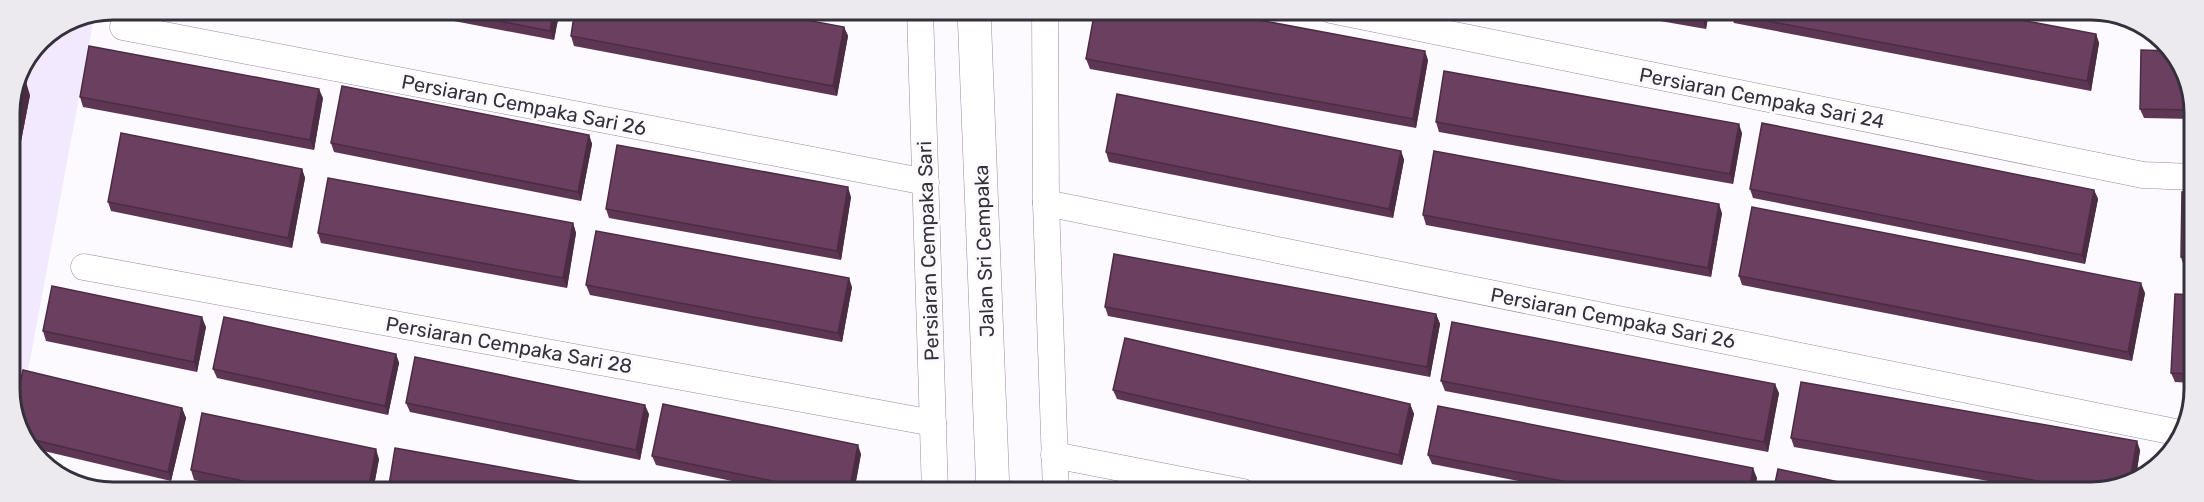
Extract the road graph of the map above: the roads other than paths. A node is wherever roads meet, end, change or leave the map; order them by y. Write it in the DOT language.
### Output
graph roads {
  1 [pos="920,20"];
  2 [pos="974,20"];
  3 [pos="1046,20"];
  4 [pos="1380,20"];
  5 [pos="123,27"];
  6 [pos="2184,177"];
  7 [pos="926,182"];
  8 [pos="1046,203"];
  9 [pos="84,267"];
  10 [pos="933,423"];
  11 [pos="2174,432"];
  12 [pos="1054,455"];
  13 [pos="935,482"];
  14 [pos="993,482"];
  15 [pos="1055,482"];
  16 [pos="1192,482"];
  1 -- 7 [label="street, Persiaran Cempaka Sari"];
  2 -- 14 [label="street, Jalan Sri Cempaka"];
  3 -- 8 [label="street"];
  4 -- 6 [label="street, Persiaran Cempaka Sari 24"];
  5 -- 7 [label="street, Persiaran Cempaka Sari 26"];
  7 -- 10 [label="street, Persiaran Cempaka Sari"];
  8 -- 11 [label="street, Persiaran Cempaka Sari 26"];
  8 -- 12 [label="street"];
  9 -- 10 [label="street, Persiaran Cempaka Sari 28"];
  10 -- 13 [label="street, Persiaran Cempaka Sari"];
  12 -- 15 [label="street"];
  12 -- 16 [label="street"];
}
